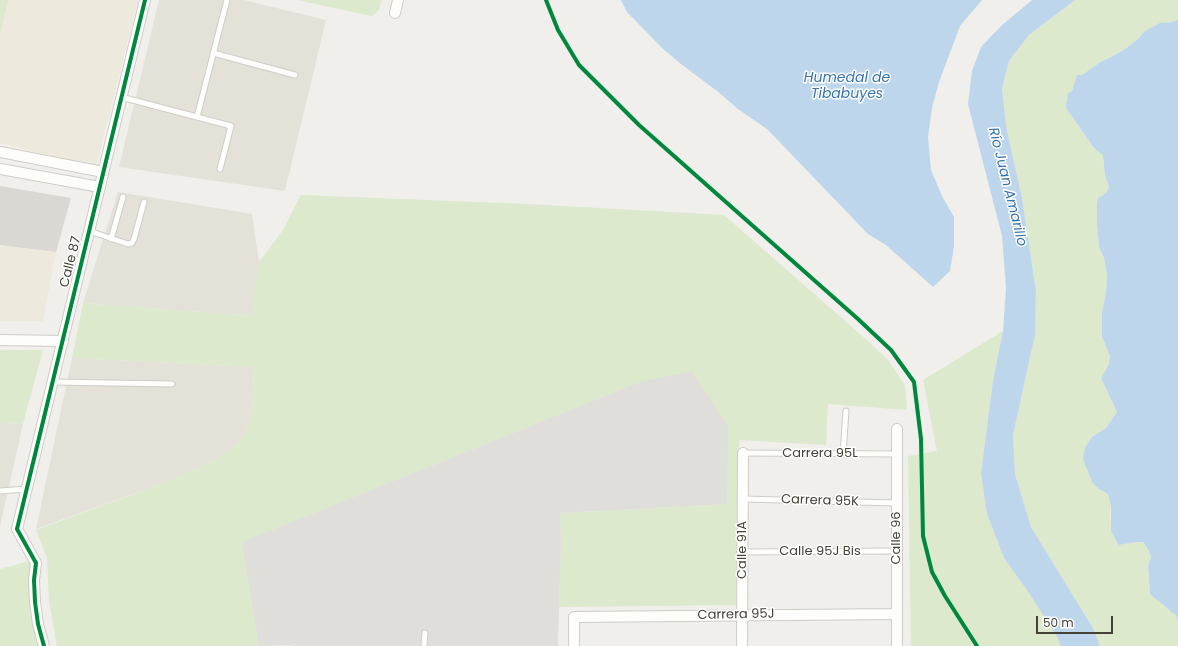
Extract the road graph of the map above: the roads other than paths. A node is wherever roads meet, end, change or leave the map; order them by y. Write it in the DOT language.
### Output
graph roads {
  1 [pos="145,0"];
  2 [pos="227,0"];
  3 [pos="398,0"];
  4 [pos="395,13"];
  5 [pos="213,53"];
  6 [pos="295,75"];
  7 [pos="121,97"];
  8 [pos="197,117"];
  9 [pos="0,152"];
  10 [pos="0,169"];
  11 [pos="220,169"];
  12 [pos="103,172"];
  13 [pos="100,187"];
  14 [pos="124,197"];
  15 [pos="144,202"];
  16 [pos="89,231"];
  17 [pos="111,239"];
  18 [pos="0,340"];
  19 [pos="62,341"];
  20 [pos="53,382"];
  21 [pos="172,384"];
  22 [pos="846,411"];
  23 [pos="897,429"];
  24 [pos="743,453"];
  25 [pos="843,454"];
  26 [pos="898,454"];
  27 [pos="27,489"];
  28 [pos="0,491"];
  29 [pos="743,499"];
  30 [pos="897,504"];
  31 [pos="897,551"];
  32 [pos="743,552"];
  33 [pos="897,614"];
  34 [pos="743,615"];
  35 [pos="425,633"];
  36 [pos="44,646"];
  37 [pos="424,646"];
  38 [pos="574,646"];
  39 [pos="742,646"];
  40 [pos="897,646"];
  1 -- 7 [label="street, Calle 87"];
  2 -- 5 [label="lane"];
  3 -- 4 [label="street"];
  5 -- 6 [label="lane"];
  5 -- 8 [label="lane"];
  7 -- 8 [label="lane"];
  7 -- 12 [label="street, Calle 87"];
  8 -- 11 [label="lane"];
  9 -- 12 [label="street"];
  10 -- 13 [label="street"];
  12 -- 13 [label="street, Calle 87"];
  13 -- 16 [label="street, Calle 87"];
  14 -- 17 [label="lane"];
  15 -- 17 [label="lane"];
  16 -- 17 [label="lane"];
  16 -- 19 [label="street, Calle 87"];
  18 -- 19 [label="street"];
  19 -- 20 [label="street, Calle 87"];
  20 -- 21 [label="lane"];
  20 -- 27 [label="street, Calle 87"];
  22 -- 25 [label="lane"];
  23 -- 26 [label="street, Calle 96"];
  24 -- 25 [label="lane, Carrera 95L"];
  24 -- 29 [label="street, Calle 91A"];
  25 -- 26 [label="lane, Carrera 95L"];
  26 -- 30 [label="street, Calle 96"];
  27 -- 28 [label="lane"];
  27 -- 36 [label="street, Calle 87"];
  29 -- 30 [label="lane, Carrera 95K"];
  29 -- 32 [label="street, Calle 91A"];
  30 -- 31 [label="street, Calle 96"];
  31 -- 32 [label="lane, Calle 95J Bis"];
  31 -- 33 [label="street, Calle 96"];
  32 -- 34 [label="street, Calle 91A"];
  33 -- 34 [label="street, Carrera 95J"];
  33 -- 40 [label="street, Calle 96"];
  34 -- 38 [label="street, Carrera 95J"];
  34 -- 39 [label="street, Calle 91A"];
  35 -- 37 [label="lane"];
}
